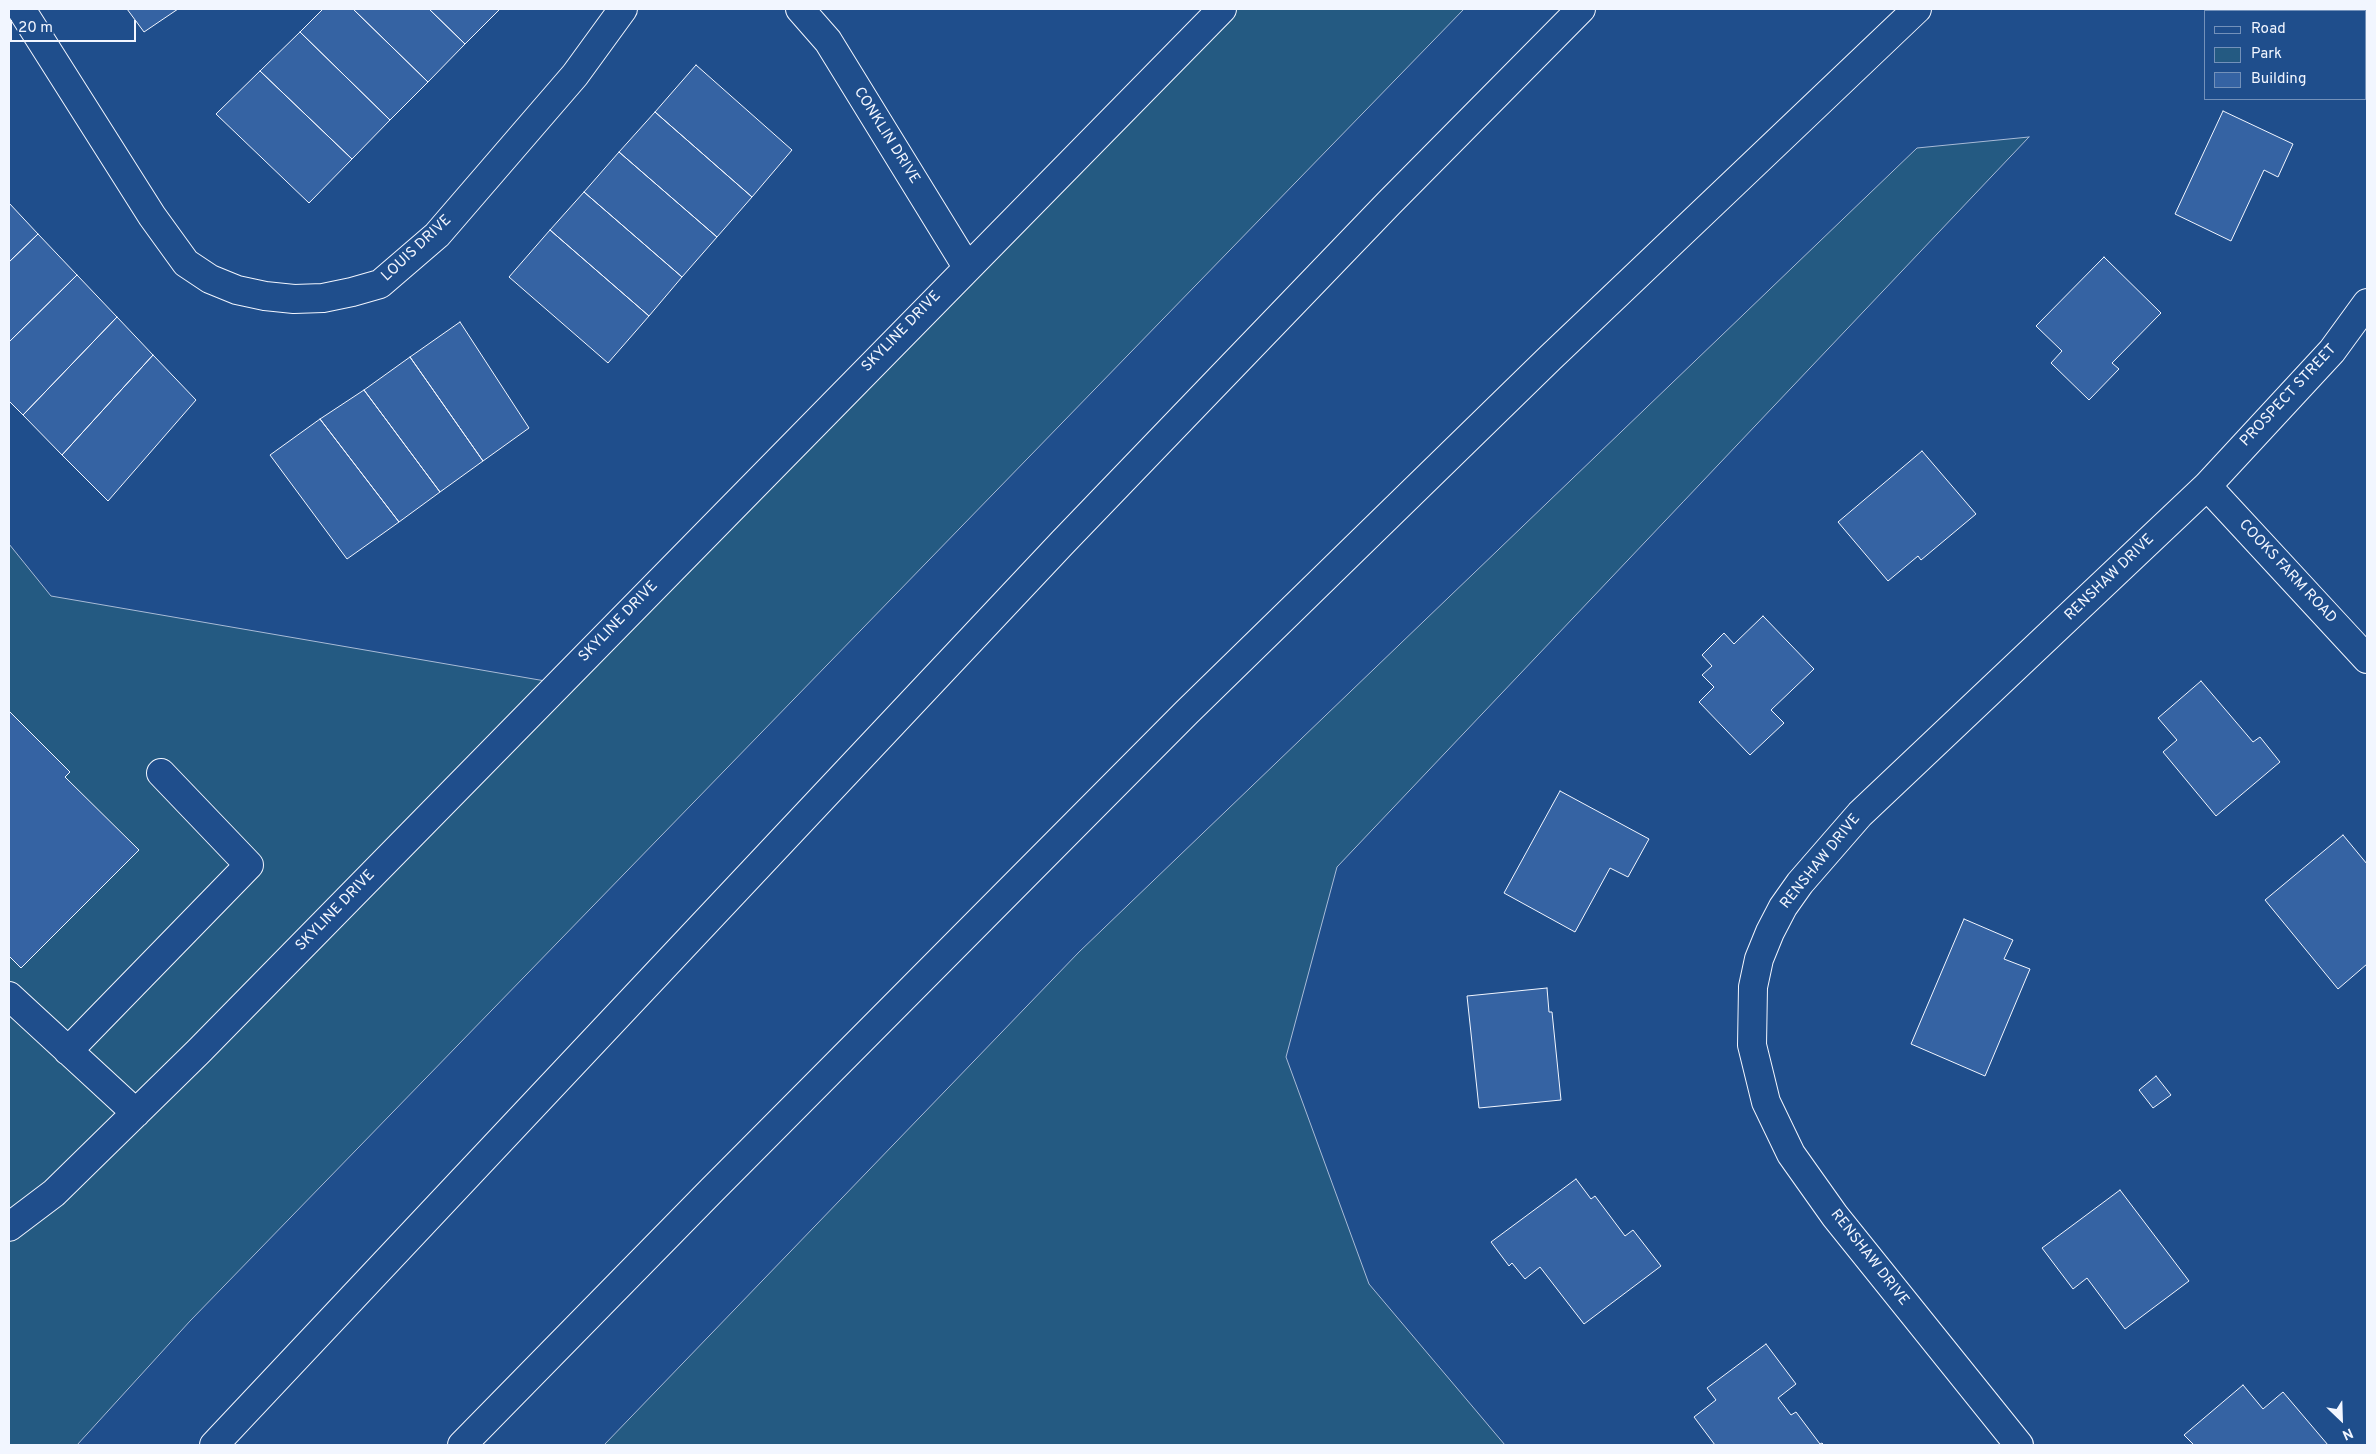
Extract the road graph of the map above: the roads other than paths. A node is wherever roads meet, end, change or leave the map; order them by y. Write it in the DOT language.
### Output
graph roads {
  1 [pos="21,9"];
  2 [pos="623,9"];
  3 [pos="800,9"];
  4 [pos="1222,9"];
  5 [pos="1580,9"];
  6 [pos="1916,9"];
  7 [pos="967,267"];
  8 [pos="2367,303"];
  9 [pos="2207,486"];
  10 [pos="2367,659"];
  11 [pos="161,773"];
  12 [pos="9,996"];
  13 [pos="68,1051"];
  14 [pos="136,1113"];
  15 [pos="9,1227"];
  16 [pos="214,1445"];
  17 [pos="462,1445"];
  18 [pos="2018,1445"];
  1 -- 2 [label="main road, LOUIS DRIVE"];
  3 -- 7 [label="main road, CONKLIN DRIVE"];
  4 -- 7 [label="main road, SKYLINE DRIVE"];
  5 -- 16 [label="main road"];
  6 -- 17 [label="main road"];
  7 -- 14 [label="main road, SKYLINE DRIVE"];
  8 -- 9 [label="main road, PROSPECT STREET"];
  9 -- 10 [label="main road, COOKS FARM ROAD"];
  9 -- 18 [label="main road, RENSHAW DRIVE"];
  11 -- 13 [label="main road"];
  12 -- 13 [label="main road"];
  13 -- 14 [label="main road"];
  14 -- 15 [label="main road, SKYLINE DRIVE"];
}
